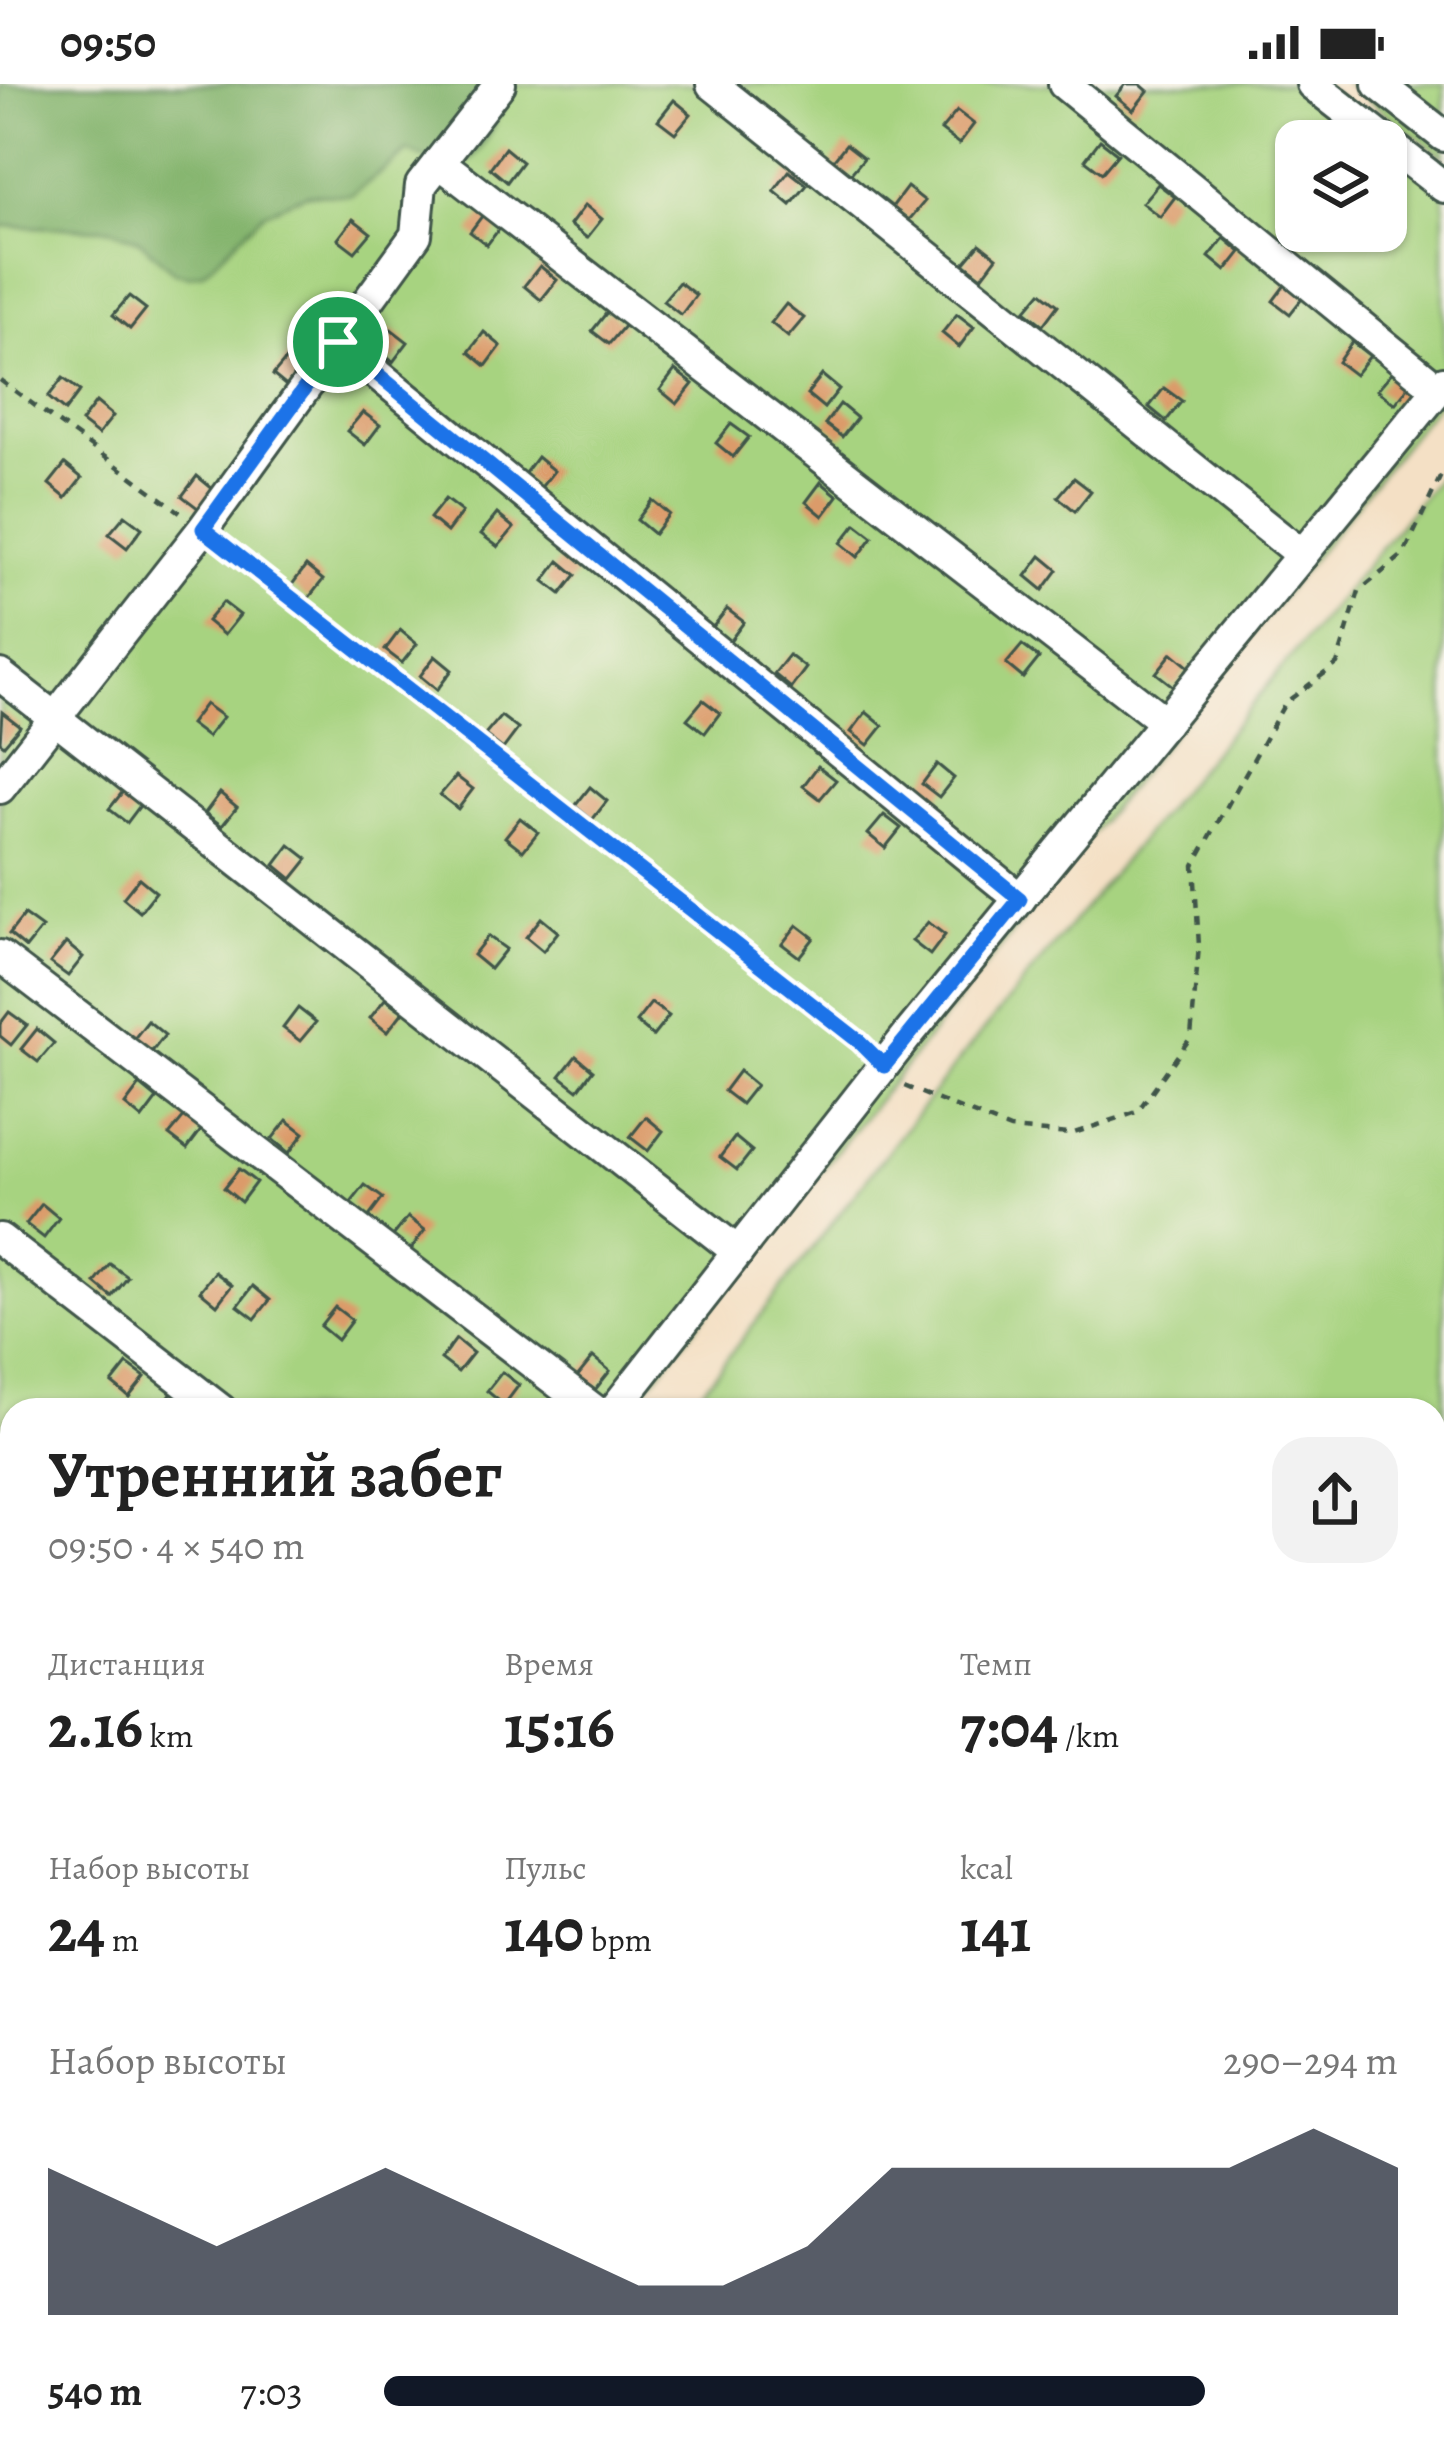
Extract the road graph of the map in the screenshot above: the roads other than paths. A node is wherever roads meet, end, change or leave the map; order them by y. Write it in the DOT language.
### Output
graph roads {
  1 [pos="500,84"];
  2 [pos="712,84"];
  3 [pos="1064,84"];
  4 [pos="1312,84"];
  5 [pos="1378,84"];
  6 [pos="1359,120"];
  7 [pos="1444,136"];
  8 [pos="1407,158"];
  9 [pos="439,162"];
  10 [pos="1444,187"];
  11 [pos="338,342"];
  12 [pos="1441,386"];
  13 [pos="1302,555"];
  14 [pos="0,675"];
  15 [pos="55,718"];
  16 [pos="1165,722"];
  17 [pos="0,788"];
  18 [pos="1020,899"];
  19 [pos="0,956"];
  20 [pos="0,1238"];
  21 [pos="738,1252"];
  22 [pos="206,1398"];
  23 [pos="578,1398"];
  24 [pos="623,1398"];
  1 -- 9 [label="lane"];
  2 -- 13 [label="lane"];
  3 -- 12 [label="lane"];
  4 -- 6 [label="lane"];
  5 -- 7 [label="lane"];
  8 -- 10 [label="lane"];
  9 -- 11 [label="lane"];
  9 -- 16 [label="lane"];
  11 -- 15 [label="lane"];
  11 -- 18 [label="lane"];
  12 -- 13 [label="lane"];
  13 -- 16 [label="lane"];
  14 -- 15 [label="lane"];
  15 -- 17 [label="lane"];
  15 -- 21 [label="lane"];
  16 -- 18 [label="lane"];
  18 -- 21 [label="lane"];
  19 -- 23 [label="lane"];
  20 -- 22 [label="lane"];
  21 -- 24 [label="lane"];
}
